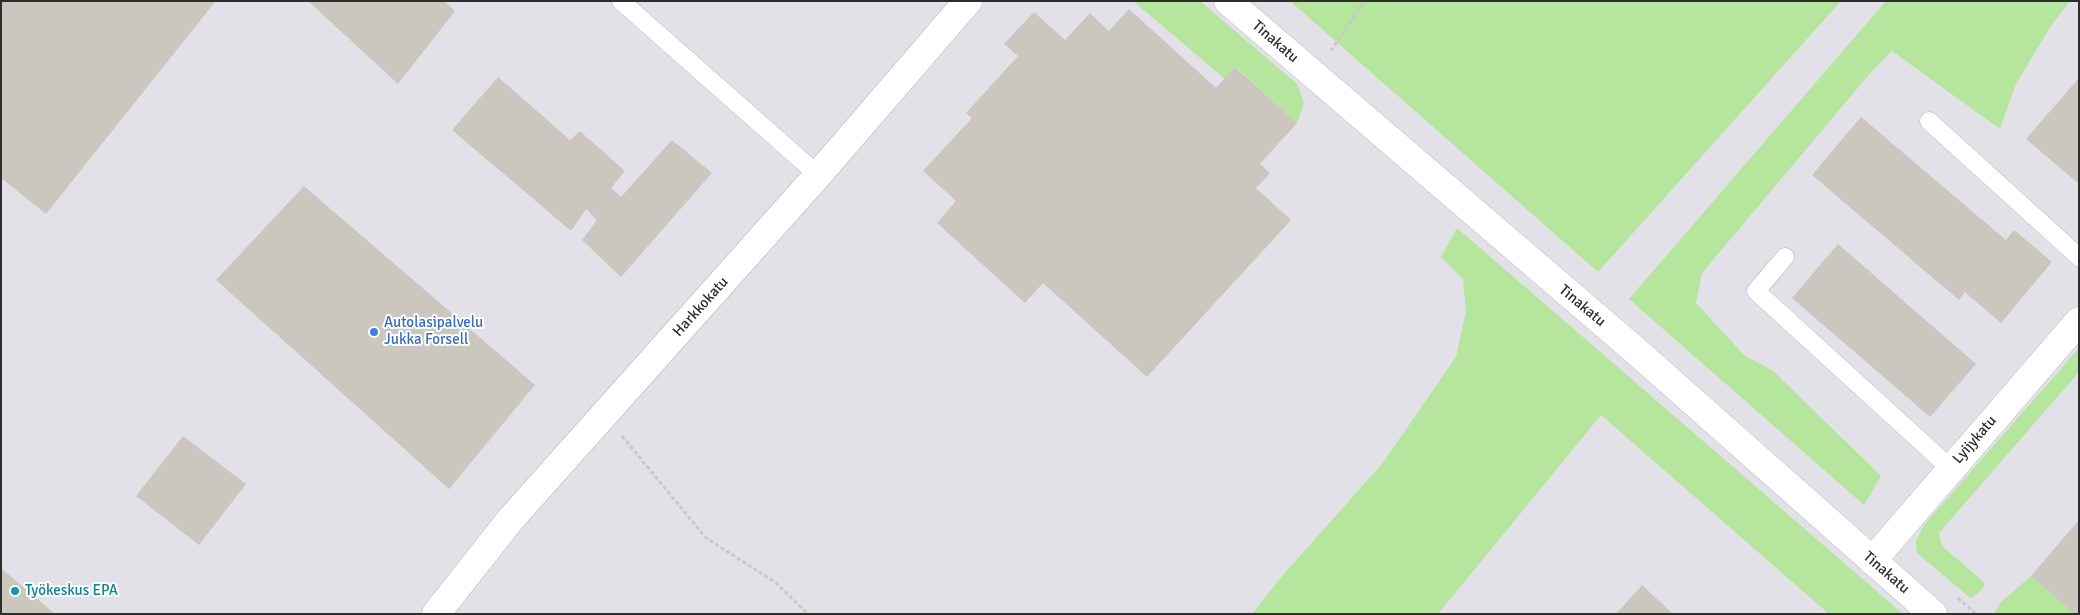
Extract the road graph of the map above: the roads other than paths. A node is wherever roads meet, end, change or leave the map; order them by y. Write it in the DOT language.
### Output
graph roads {
  1 [pos="621,1"];
  2 [pos="968,1"];
  3 [pos="1228,1"];
  4 [pos="1929,121"];
  5 [pos="818,175"];
  6 [pos="1785,256"];
  7 [pos="2079,257"];
  8 [pos="2079,321"];
  9 [pos="1950,468"];
  10 [pos="1872,561"];
  11 [pos="436,614"];
  12 [pos="1933,614"];
  1 -- 5 [label="lane"];
  2 -- 5 [label="street, Harkkokatu"];
  3 -- 10 [label="street, Tinakatu"];
  4 -- 7 [label="lane"];
  5 -- 11 [label="street, Harkkokatu"];
  6 -- 9 [label="lane"];
  8 -- 9 [label="street, Lyijykatu"];
  9 -- 10 [label="street, Lyijykatu"];
  10 -- 12 [label="street, Tinakatu"];
}
